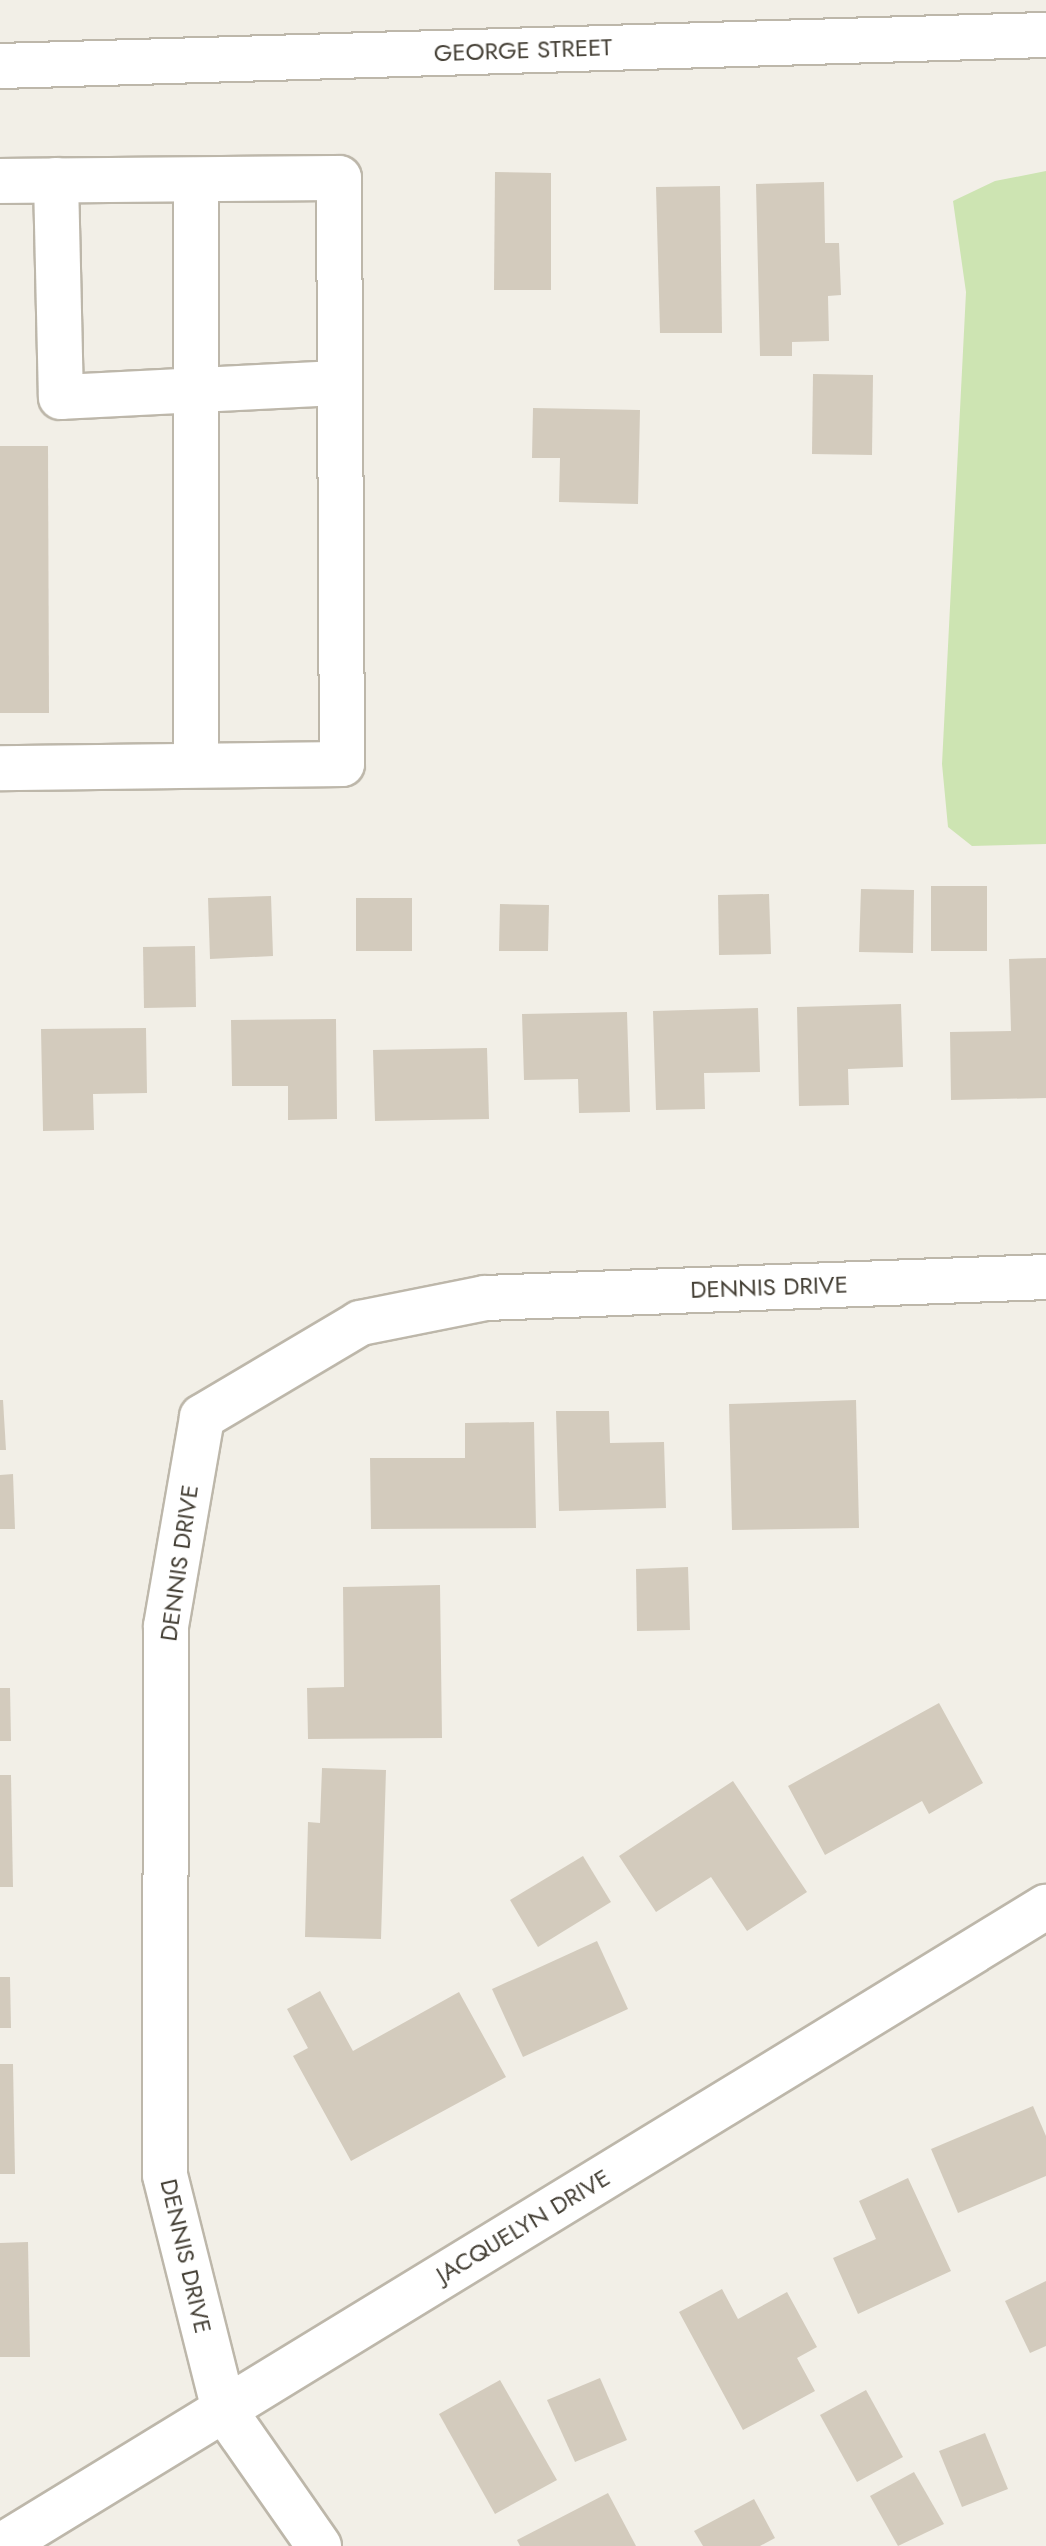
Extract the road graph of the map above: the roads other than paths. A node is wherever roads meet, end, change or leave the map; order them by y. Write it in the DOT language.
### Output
graph roads {
  1 [pos="1046,35"];
  2 [pos="0,66"];
  3 [pos="56,180"];
  4 [pos="196,180"];
  5 [pos="0,181"];
  6 [pos="340,383"];
  7 [pos="198,390"];
  8 [pos="196,765"];
  9 [pos="0,768"];
  10 [pos="1046,1277"];
  11 [pos="1046,1907"];
  12 [pos="224,2410"];
  13 [pos="1,2546"];
  14 [pos="319,2546"];
  1 -- 2 [label="street, GEORGE STREET"];
  3 -- 4 [label="street"];
  3 -- 5 [label="street"];
  3 -- 7 [label="street"];
  4 -- 6 [label="street"];
  4 -- 7 [label="street"];
  6 -- 7 [label="street"];
  6 -- 8 [label="street"];
  7 -- 8 [label="street"];
  8 -- 9 [label="street"];
  10 -- 12 [label="street, DENNIS DRIVE"];
  11 -- 12 [label="street, JACQUELYN DRIVE"];
  12 -- 13 [label="street, JACQUELYN DRIVE"];
  12 -- 14 [label="street, DENNIS DRIVE"];
}
